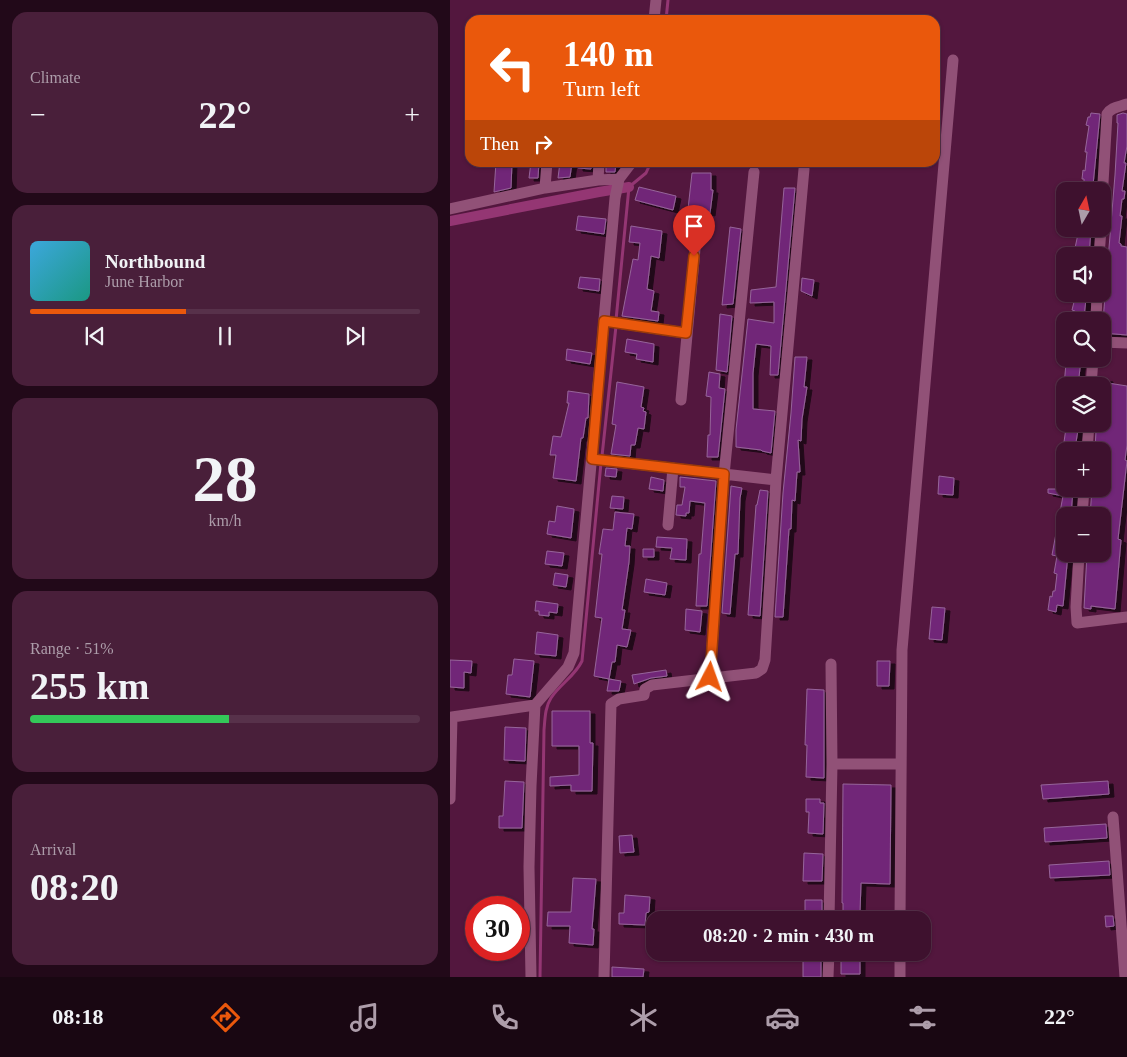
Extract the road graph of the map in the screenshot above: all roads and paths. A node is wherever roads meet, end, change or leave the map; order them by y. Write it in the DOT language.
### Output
graph roads {
  1 [pos="656,0"];
  2 [pos="654,15"];
  3 [pos="953,60"];
  4 [pos="1127,104"];
  5 [pos="547,167"];
  6 [pos="599,167"];
  7 [pos="628,167"];
  8 [pos="804,169"];
  9 [pos="754,172"];
  10 [pos="598,180"];
  11 [pos="618,182"];
  12 [pos="1103,182"];
  13 [pos="545,188"];
  14 [pos="450,210"];
  15 [pos="698,217"];
  16 [pos="610,322"];
  17 [pos="686,333"];
  18 [pos="1111,342"];
  19 [pos="1127,343"];
  20 [pos="681,400"];
  21 [pos="599,459"];
  22 [pos="674,468"];
  23 [pos="724,474"];
  24 [pos="776,480"];
  25 [pos="668,525"];
  26 [pos="1079,562"];
  27 [pos="1127,607"];
  28 [pos="1127,617"];
  29 [pos="831,664"];
  30 [pos="710,677"];
  31 [pos="536,705"];
  32 [pos="451,717"];
  33 [pos="832,764"];
  34 [pos="901,764"];
  35 [pos="450,799"];
  36 [pos="1113,817"];
  37 [pos="829,911"];
  38 [pos="900,911"];
  39 [pos="828,961"];
  40 [pos="900,961"];
  41 [pos="531,977"];
  42 [pos="604,977"];
  43 [pos="828,977"];
  44 [pos="900,977"];
  45 [pos="1124,977"];
  1 -- 2 [label="street"];
  3 -- 34 [label="street"];
  4 -- 12 [label="street"];
  5 -- 13 [label="street"];
  6 -- 10 [label="street"];
  7 -- 11 [label="street"];
  8 -- 24 [label="street"];
  9 -- 23 [label="street"];
  10 -- 11 [label="street"];
  10 -- 13 [label="street"];
  11 -- 16 [label="street"];
  13 -- 14 [label="street"];
  15 -- 17 [label="street"];
  16 -- 17 [label="street"];
  16 -- 21 [label="street"];
  17 -- 20 [label="street"];
  18 -- 19 [label="street"];
  21 -- 22 [label="street"];
  21 -- 31 [label="street"];
  22 -- 23 [label="street"];
  22 -- 25 [label="street"];
  23 -- 24 [label="street"];
  23 -- 30 [label="street"];
  24 -- 30 [label="street"];
  26 -- 28 [label="street"];
  27 -- 28 [label="street"];
  29 -- 33 [label="street"];
  30 -- 42 [label="street"];
  31 -- 32 [label="street"];
  31 -- 41 [label="street"];
  32 -- 35 [label="street"];
  33 -- 34 [label="street"];
  33 -- 37 [label="street"];
  34 -- 38 [label="street"];
  36 -- 45 [label="street"];
  39 -- 43 [label="street"];
  40 -- 44 [label="street"];
}
